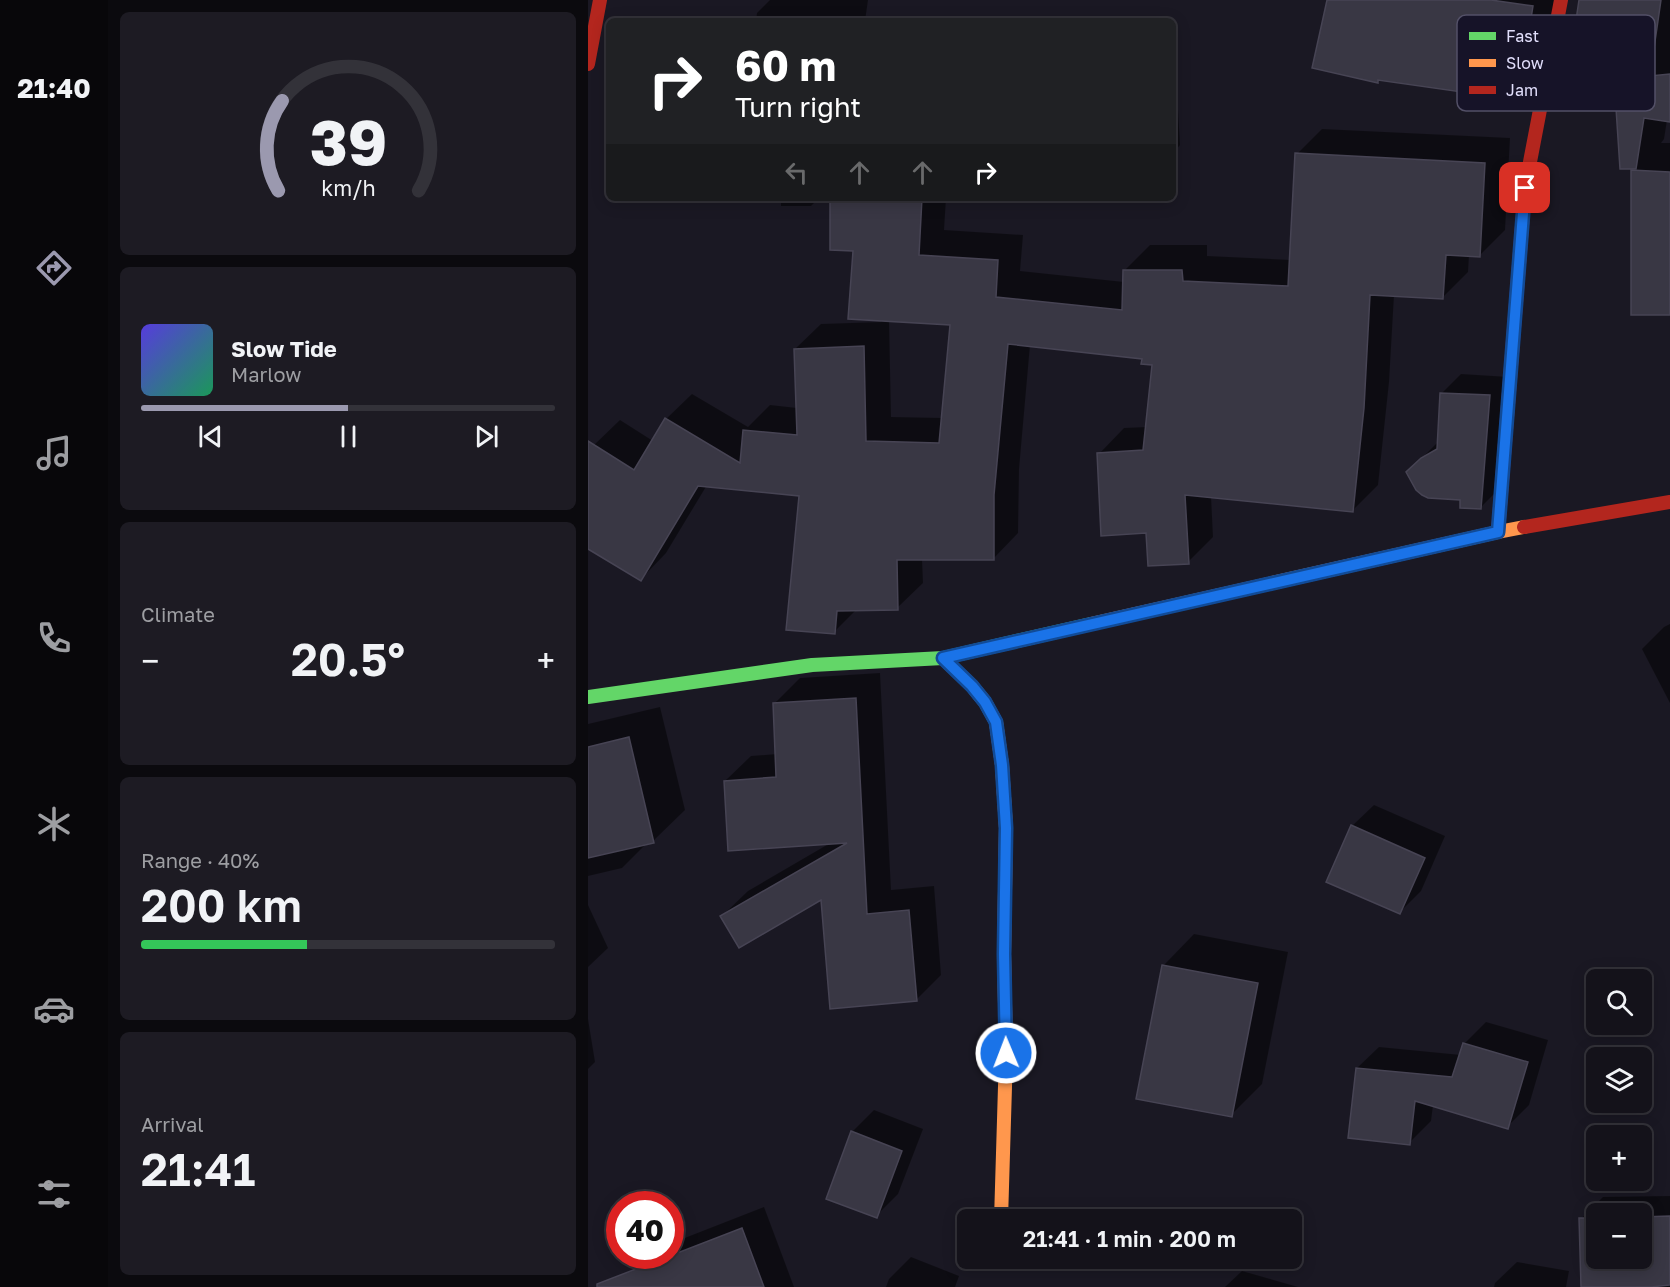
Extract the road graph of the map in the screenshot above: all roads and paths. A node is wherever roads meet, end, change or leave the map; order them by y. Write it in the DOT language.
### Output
graph roads {
  1 [pos="600,0"];
  2 [pos="1561,0"];
  3 [pos="1558,15"];
  4 [pos="588,64"];
  5 [pos="1540,111"];
  6 [pos="1670,502"];
  7 [pos="1498,532"];
  8 [pos="943,658"];
  9 [pos="588,697"];
  10 [pos="1001,1209"];
  1 -- 4 [label="street"];
  2 -- 3 [label="street"];
  5 -- 7 [label="street"];
  6 -- 7 [label="street"];
  7 -- 8 [label="street"];
  8 -- 9 [label="street"];
  8 -- 10 [label="street"];
}
